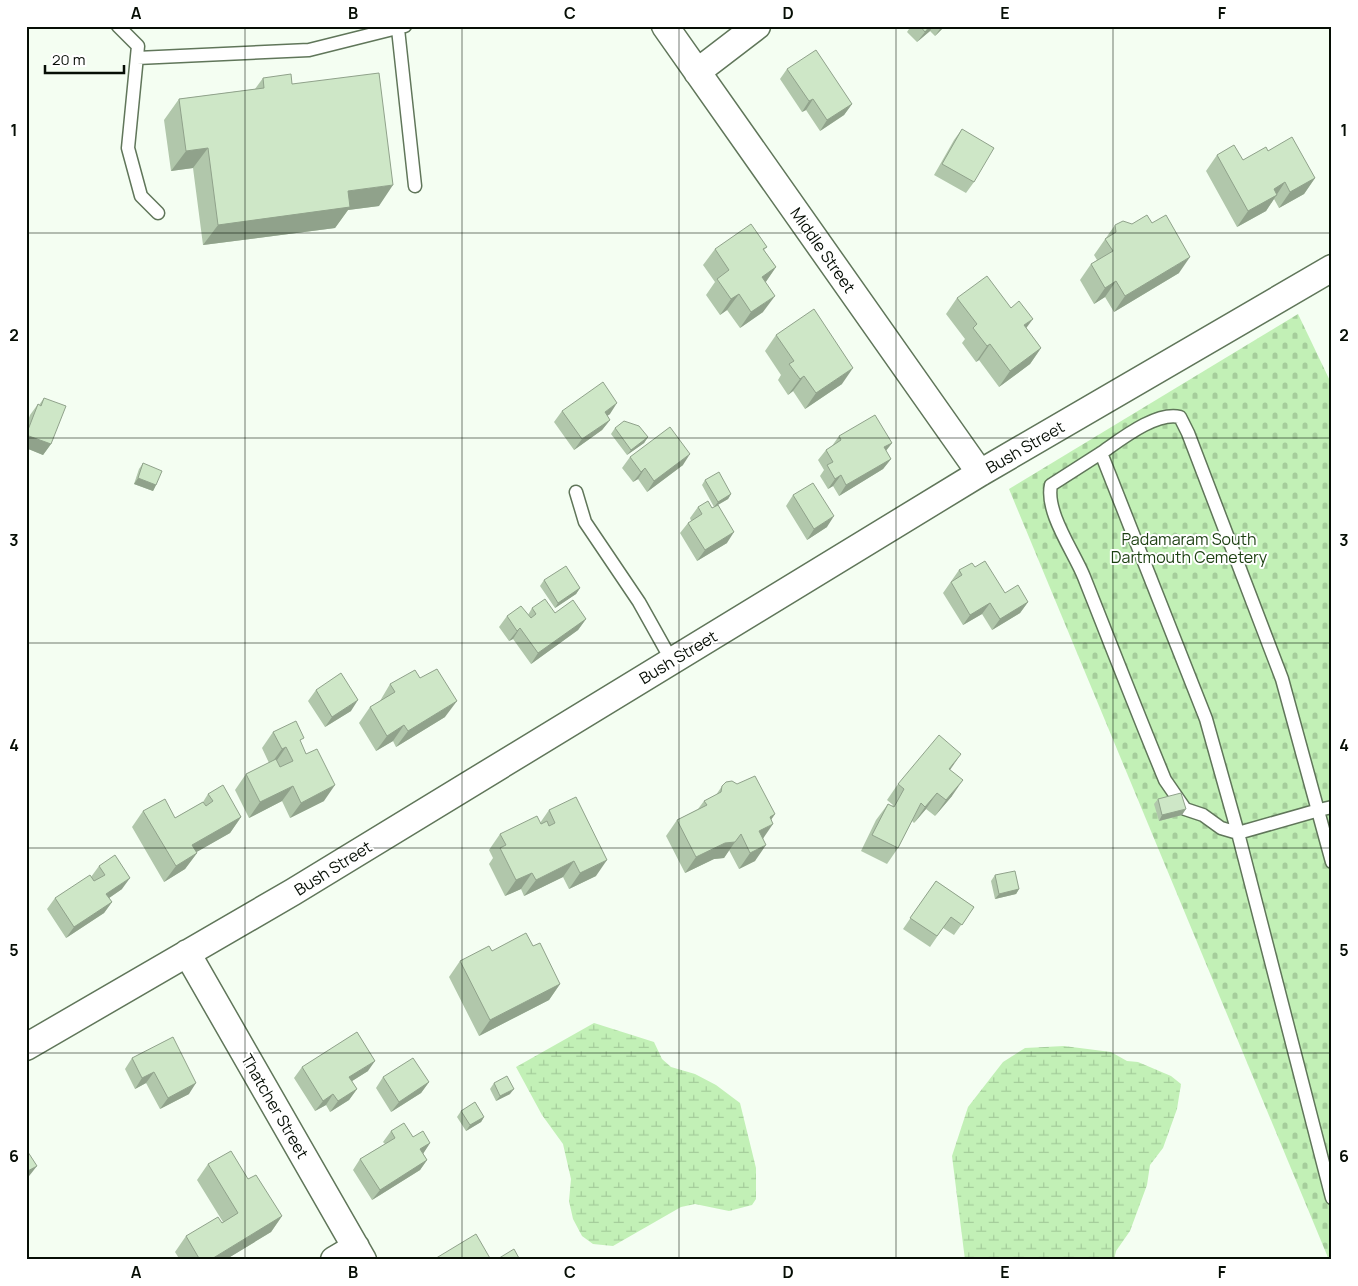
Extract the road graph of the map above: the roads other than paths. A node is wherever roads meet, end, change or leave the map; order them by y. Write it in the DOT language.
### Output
graph roads {
  1 [pos="118,26"];
  2 [pos="665,26"];
  3 [pos="757,26"];
  4 [pos="401,28"];
  5 [pos="137,58"];
  6 [pos="697,72"];
  7 [pos="415,186"];
  8 [pos="158,213"];
  9 [pos="1332,268"];
  10 [pos="1101,453"];
  11 [pos="980,473"];
  12 [pos="576,492"];
  13 [pos="672,661"];
  14 [pos="1332,807"];
  15 [pos="1319,810"];
  16 [pos="1238,833"];
  17 [pos="1332,862"];
  18 [pos="187,953"];
  19 [pos="26,1047"];
  20 [pos="1332,1198"];
  21 [pos="351,1255"];
  1 -- 5 [label="lane"];
  2 -- 6 [label="street, Middle Street"];
  3 -- 6 [label="street"];
  4 -- 5 [label="lane"];
  4 -- 7 [label="lane"];
  5 -- 8 [label="lane"];
  6 -- 11 [label="street, Middle Street"];
  9 -- 11 [label="street, Bush Street"];
  10 -- 15 [label="lane"];
  10 -- 16 [label="lane"];
  10 -- 16 [label="lane"];
  11 -- 13 [label="street, Bush Street"];
  12 -- 13 [label="lane"];
  13 -- 18 [label="street, Bush Street"];
  14 -- 15 [label="lane"];
  15 -- 16 [label="lane"];
  15 -- 17 [label="lane"];
  16 -- 20 [label="lane"];
  18 -- 19 [label="street, Bush Street"];
  18 -- 21 [label="street, Thatcher Street"];
}
